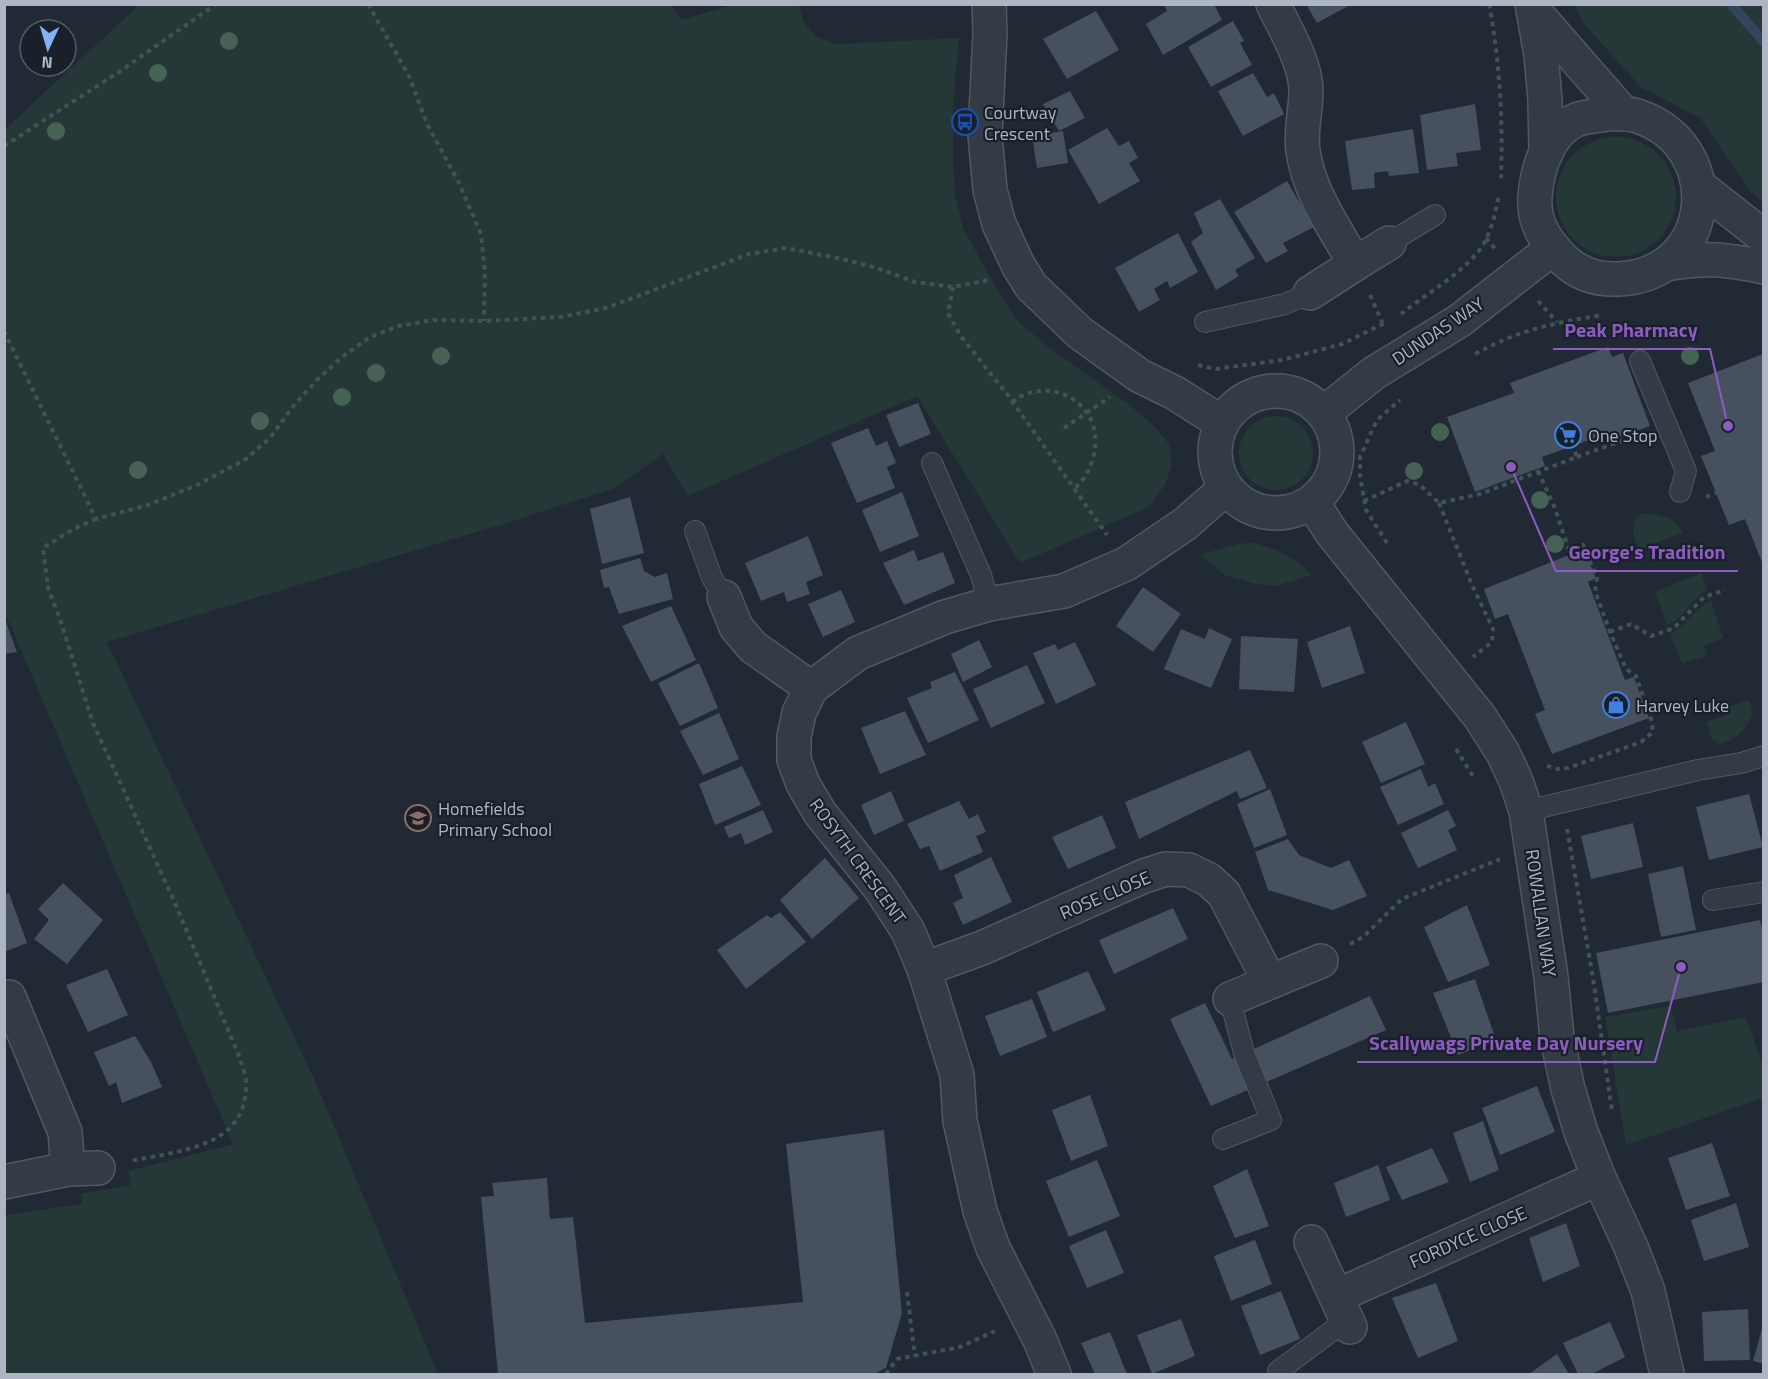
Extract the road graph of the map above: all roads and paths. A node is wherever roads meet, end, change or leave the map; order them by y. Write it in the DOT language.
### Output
graph roads {
  1 [pos="216,4"];
  2 [pos="368,4"];
  3 [pos="989,4"];
  4 [pos="1273,4"];
  5 [pos="1533,8"];
  6 [pos="1624,114"];
  7 [pos="4,146"];
  8 [pos="1546,153"];
  9 [pos="1699,186"];
  10 [pos="1435,215"];
  11 [pos="1764,237"];
  12 [pos="1389,243"];
  13 [pos="1552,249"];
  14 [pos="1355,264"];
  15 [pos="1666,264"];
  16 [pos="1018,265"];
  17 [pos="1764,267"];
  18 [pos="953,287"];
  19 [pos="1310,292"];
  20 [pos="1610,313"];
  21 [pos="484,321"];
  22 [pos="1205,322"];
  23 [pos="4,332"];
  24 [pos="1471,356"];
  25 [pos="1640,361"];
  26 [pos="1140,376"];
  27 [pos="1404,398"];
  28 [pos="1012,402"];
  29 [pos="1086,413"];
  30 [pos="1324,413"];
  31 [pos="1222,423"];
  32 [pos="1064,428"];
  33 [pos="1674,445"];
  34 [pos="1573,446"];
  35 [pos="1577,457"];
  36 [pos="932,463"];
  37 [pos="1538,471"];
  38 [pos="1075,488"];
  39 [pos="1226,488"];
  40 [pos="1680,492"];
  41 [pos="1364,501"];
  42 [pos="1312,502"];
  43 [pos="1439,503"];
  44 [pos="96,519"];
  45 [pos="695,531"];
  46 [pos="1392,552"];
  47 [pos="1126,564"];
  48 [pos="1725,590"];
  49 [pos="724,597"];
  50 [pos="988,604"];
  51 [pos="1610,632"];
  52 [pos="1470,660"];
  53 [pos="811,688"];
  54 [pos="1455,747"];
  55 [pos="1764,756"];
  56 [pos="1542,761"];
  57 [pos="1549,767"];
  58 [pos="1478,785"];
  59 [pos="1560,803"];
  60 [pos="1526,811"];
  61 [pos="1506,857"];
  62 [pos="1764,892"];
  63 [pos="1713,900"];
  64 [pos="1350,944"];
  65 [pos="1321,961"];
  66 [pos="924,969"];
  67 [pos="1270,982"];
  68 [pos="9,997"];
  69 [pos="1230,999"];
  70 [pos="1612,1112"];
  71 [pos="1223,1139"];
  72 [pos="83,1169"];
  73 [pos="1599,1178"];
  74 [pos="4,1182"];
  75 [pos="1311,1242"];
  76 [pos="907,1292"];
  77 [pos="1345,1314"];
  78 [pos="995,1331"];
  79 [pos="915,1356"];
  80 [pos="1278,1371"];
  81 [pos="886,1374"];
  82 [pos="1054,1374"];
  83 [pos="1667,1374"];
  1 -- 7 [label="path"];
  2 -- 21 [label="path"];
  3 -- 16 [label="street"];
  4 -- 14 [label="street"];
  5 -- 6 [label="street"];
  5 -- 8 [label="street"];
  6 -- 8 [label="street"];
  6 -- 9 [label="street"];
  8 -- 13 [label="street"];
  9 -- 11 [label="street"];
  9 -- 15 [label="street"];
  10 -- 12 [label="lane"];
  12 -- 14 [label="street"];
  13 -- 15 [label="street"];
  13 -- 30 [label="street, DUNDAS WAY"];
  14 -- 19 [label="street"];
  15 -- 17 [label="street"];
  16 -- 18 [label="path"];
  16 -- 26 [label="street"];
  18 -- 21 [label="path"];
  18 -- 28 [label="path"];
  19 -- 22 [label="lane"];
  20 -- 24 [label="path"];
  21 -- 44 [label="path"];
  23 -- 44 [label="path"];
  25 -- 33 [label="lane"];
  26 -- 29 [label="path"];
  26 -- 31 [label="street"];
  27 -- 41 [label="path"];
  28 -- 29 [label="path"];
  28 -- 38 [label="path"];
  29 -- 32 [label="path"];
  29 -- 38 [label="path"];
  30 -- 31 [label="street"];
  30 -- 42 [label="street"];
  31 -- 39 [label="street"];
  33 -- 35 [label="path"];
  33 -- 40 [label="lane"];
  34 -- 35 [label="path"];
  35 -- 37 [label="path"];
  36 -- 50 [label="lane"];
  37 -- 43 [label="path"];
  37 -- 51 [label="path"];
  38 -- 47 [label="path"];
  39 -- 42 [label="street"];
  39 -- 47 [label="street, ROSYTH CRESCENT"];
  41 -- 43 [label="path"];
  41 -- 46 [label="path"];
  42 -- 60 [label="street, ROWALLAN WAY"];
  43 -- 52 [label="path"];
  44 -- 72 [label="path"];
  45 -- 49 [label="lane"];
  47 -- 50 [label="street, ROSYTH CRESCENT"];
  48 -- 51 [label="path"];
  49 -- 53 [label="street"];
  50 -- 53 [label="street, ROSYTH CRESCENT"];
  51 -- 57 [label="path"];
  53 -- 66 [label="street, ROSYTH CRESCENT"];
  54 -- 58 [label="path"];
  55 -- 59 [label="lane"];
  56 -- 57 [label="path"];
  57 -- 59 [label="path"];
  59 -- 60 [label="lane"];
  59 -- 70 [label="path"];
  60 -- 73 [label="street, ROWALLAN WAY"];
  61 -- 64 [label="path"];
  62 -- 63 [label="lane"];
  65 -- 67 [label="street"];
  66 -- 67 [label="street, ROSE CLOSE"];
  66 -- 82 [label="street, ROSYTH CRESCENT"];
  67 -- 69 [label="street"];
  68 -- 72 [label="street"];
  69 -- 71 [label="lane"];
  72 -- 74 [label="street"];
  73 -- 77 [label="street, FORDYCE CLOSE"];
  73 -- 83 [label="street, ROWALLAN WAY"];
  75 -- 77 [label="street"];
  76 -- 79 [label="path"];
  77 -- 80 [label="lane"];
  78 -- 79 [label="path"];
  79 -- 81 [label="path"];
}
